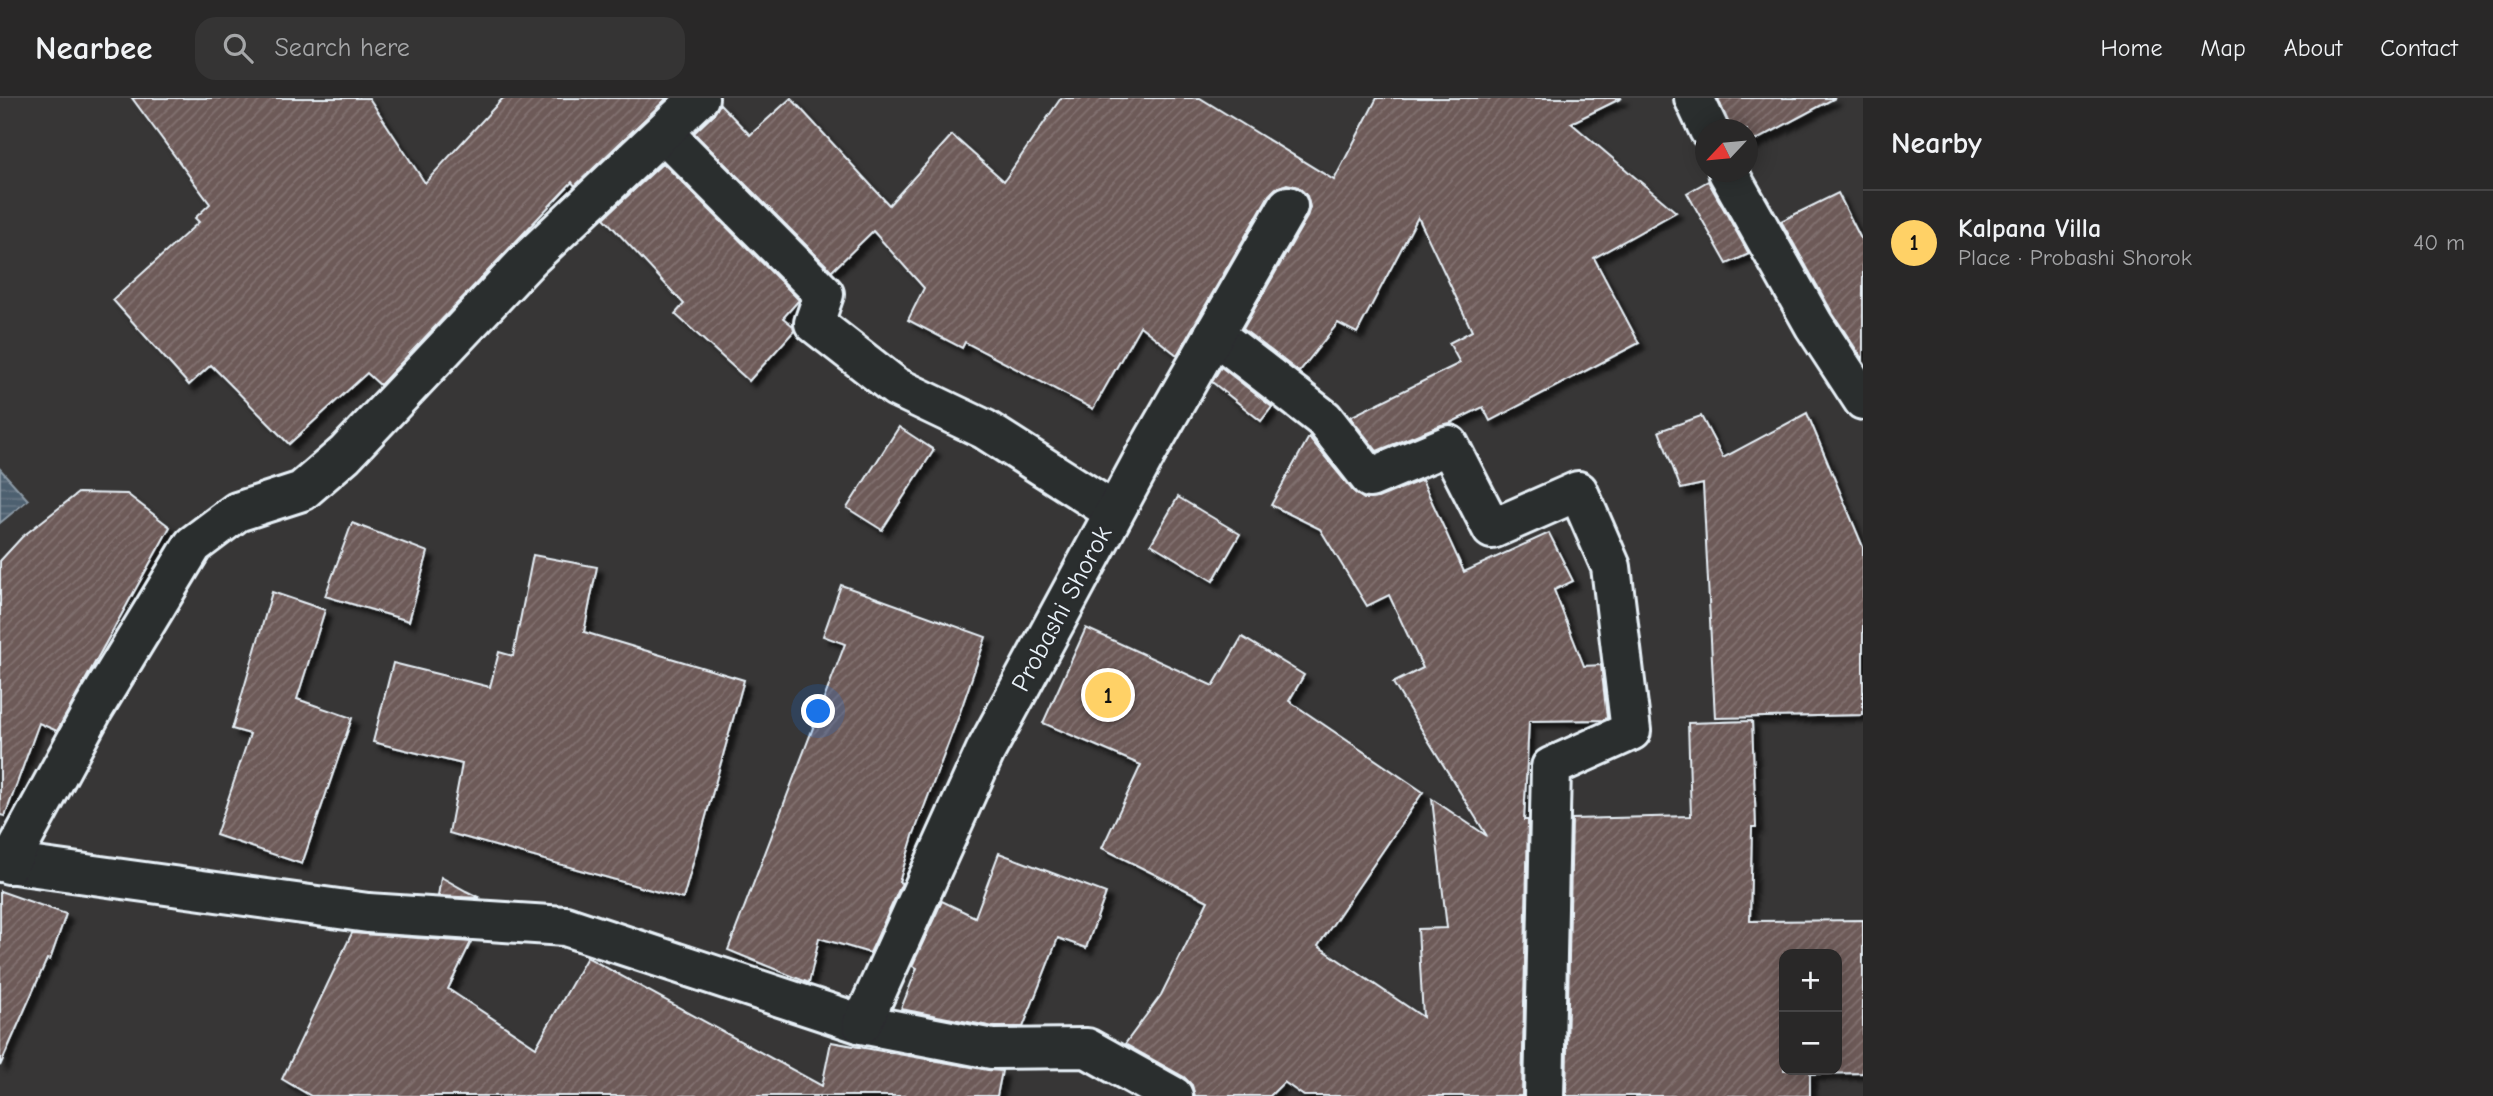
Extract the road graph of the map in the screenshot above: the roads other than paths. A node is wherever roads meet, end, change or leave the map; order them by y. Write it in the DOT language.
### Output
graph roads {
  1 [pos="699,98"];
  2 [pos="1694,98"];
  3 [pos="1704,119"];
  4 [pos="664,133"];
  5 [pos="1734,182"];
  6 [pos="1287,206"];
  7 [pos="1214,334"];
  8 [pos="1863,400"];
  9 [pos="1114,512"];
  10 [pos="5,863"];
  11 [pos="862,1024"];
  12 [pos="1173,1096"];
  13 [pos="1544,1096"];
  1 -- 4 [label="street"];
  2 -- 3 [label="street"];
  4 -- 9 [label="street"];
  4 -- 10 [label="street"];
  5 -- 8 [label="street"];
  6 -- 7 [label="street, Probashi Shorok"];
  7 -- 9 [label="street, Probashi Shorok"];
  7 -- 13 [label="street"];
  9 -- 11 [label="street, Probashi Shorok"];
  10 -- 11 [label="street"];
  11 -- 12 [label="street"];
}
